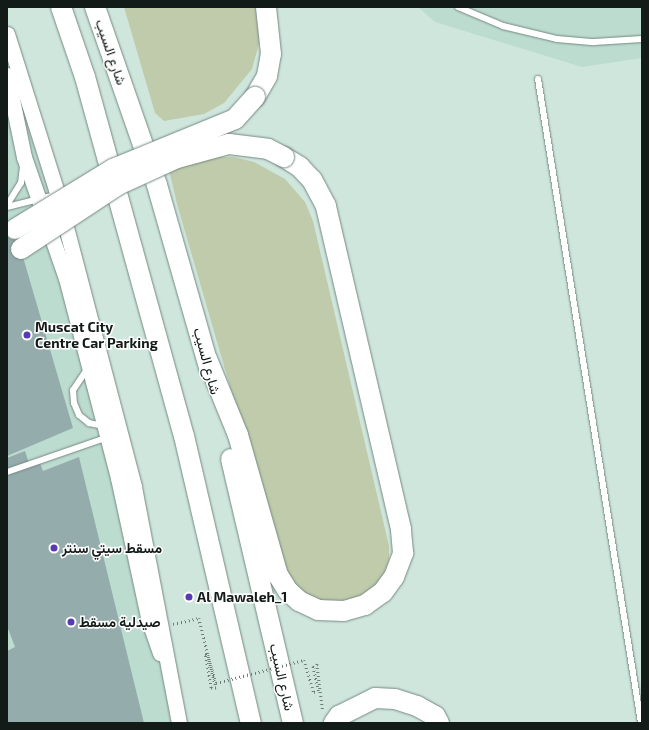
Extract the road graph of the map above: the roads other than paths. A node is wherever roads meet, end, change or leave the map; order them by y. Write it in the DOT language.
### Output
graph roads {
  1 [pos="61,7"];
  2 [pos="266,7"];
  3 [pos="458,7"];
  4 [pos="98,11"];
  5 [pos="7,34"];
  6 [pos="642,39"];
  7 [pos="7,75"];
  8 [pos="538,79"];
  9 [pos="24,157"];
  10 [pos="57,195"];
  11 [pos="37,199"];
  12 [pos="7,206"];
  13 [pos="15,229"];
  14 [pos="21,249"];
  15 [pos="207,359"];
  16 [pos="89,367"];
  17 [pos="109,430"];
  18 [pos="7,472"];
  19 [pos="172,688"];
  20 [pos="329,719"];
  21 [pos="180,723"];
  22 [pos="251,723"];
  23 [pos="293,723"];
  24 [pos="439,723"];
  25 [pos="641,723"];
  1 -- 22 [label="highway"];
  2 -- 13 [label="highway, bridge"];
  3 -- 6 [label="lane"];
  4 -- 15 [label="highway, شارع السيب"];
  5 -- 10 [label="street"];
  7 -- 9 [label="street"];
  8 -- 25 [label="lane"];
  9 -- 11 [label="street"];
  9 -- 12 [label="lane"];
  10 -- 11 [label="lane"];
  10 -- 17 [label="street"];
  11 -- 12 [label="lane"];
  11 -- 16 [label="street"];
  14 -- 15 [label="highway, bridge"];
  15 -- 23 [label="highway, شارع السيب"];
  16 -- 17 [label="street"];
  16 -- 17 [label="lane"];
  17 -- 18 [label="lane"];
  17 -- 19 [label="street"];
  17 -- 19 [label="street"];
  19 -- 21 [label="street"];
  20 -- 24 [label="highway"];
}
